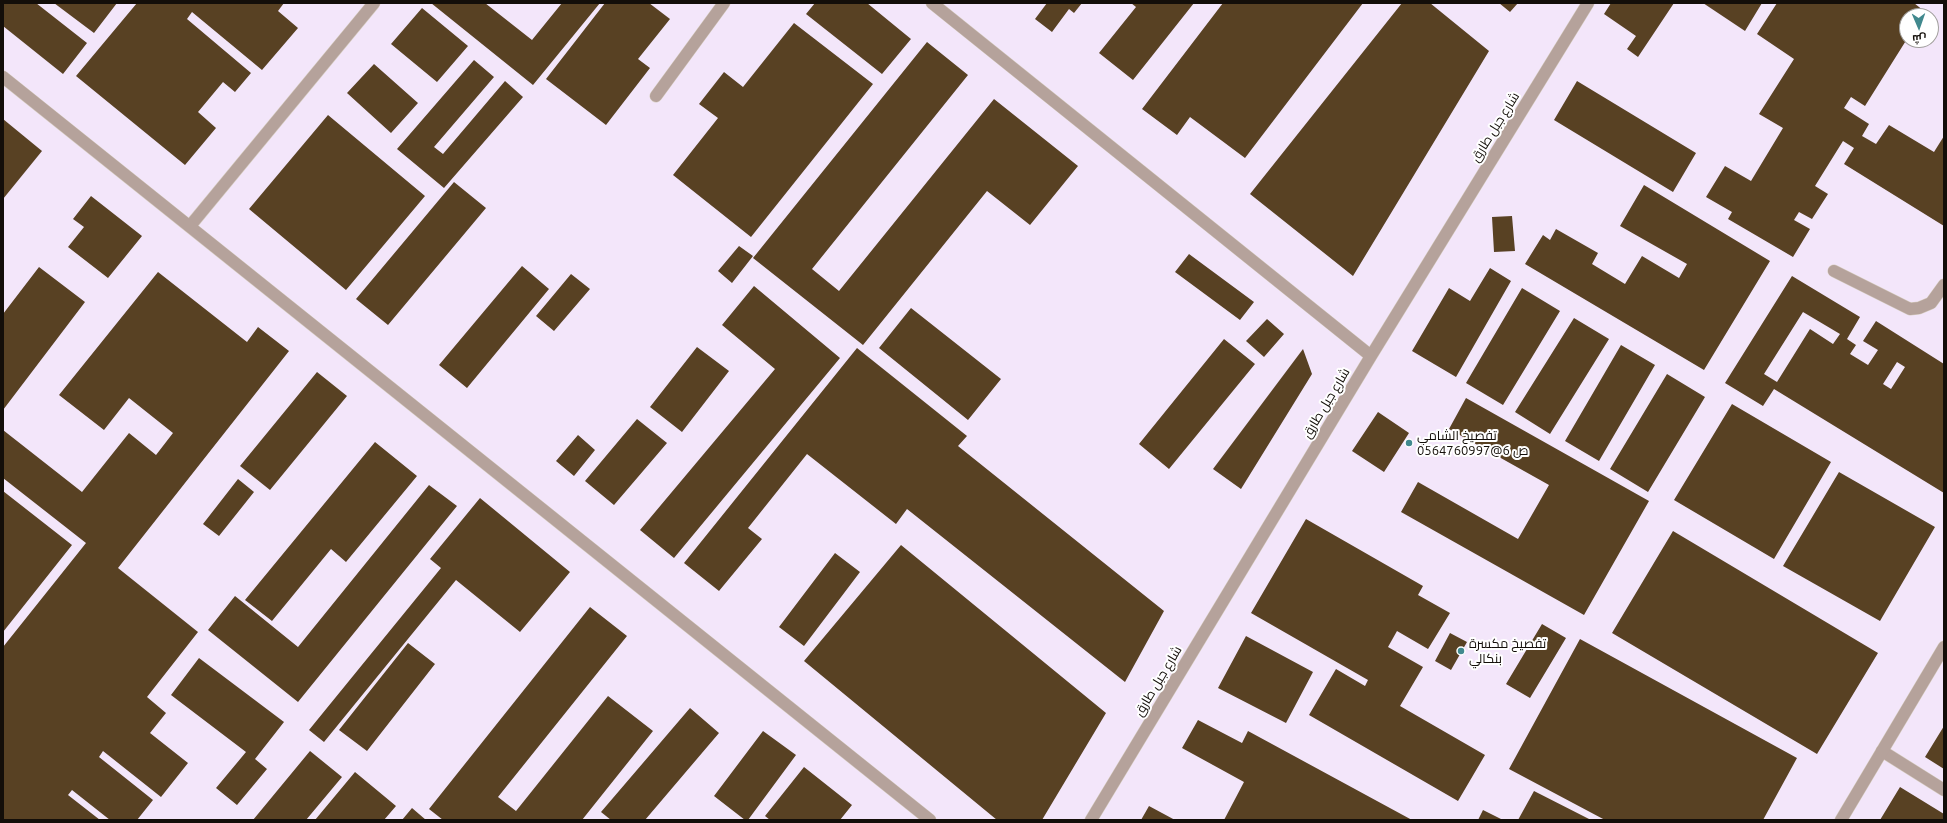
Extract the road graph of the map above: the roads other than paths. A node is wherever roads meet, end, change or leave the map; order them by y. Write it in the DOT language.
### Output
graph roads {
  1 [pos="374,3"];
  2 [pos="724,3"];
  3 [pos="932,3"];
  4 [pos="1588,3"];
  5 [pos="3,77"];
  6 [pos="656,96"];
  7 [pos="190,226"];
  8 [pos="1834,270"];
  9 [pos="1944,285"];
  10 [pos="1371,356"];
  11 [pos="1944,647"];
  12 [pos="1882,752"];
  13 [pos="1944,790"];
  14 [pos="930,820"];
  15 [pos="1090,820"];
  16 [pos="1841,820"];
  1 -- 7 [label="street"];
  2 -- 6 [label="street"];
  3 -- 10 [label="street"];
  4 -- 10 [label="street, شارع جبل طارق"];
  5 -- 7 [label="street"];
  7 -- 14 [label="street"];
  8 -- 9 [label="street"];
  10 -- 15 [label="street, شارع جبل طارق"];
  11 -- 12 [label="street"];
  12 -- 13 [label="street"];
  12 -- 16 [label="street"];
}
